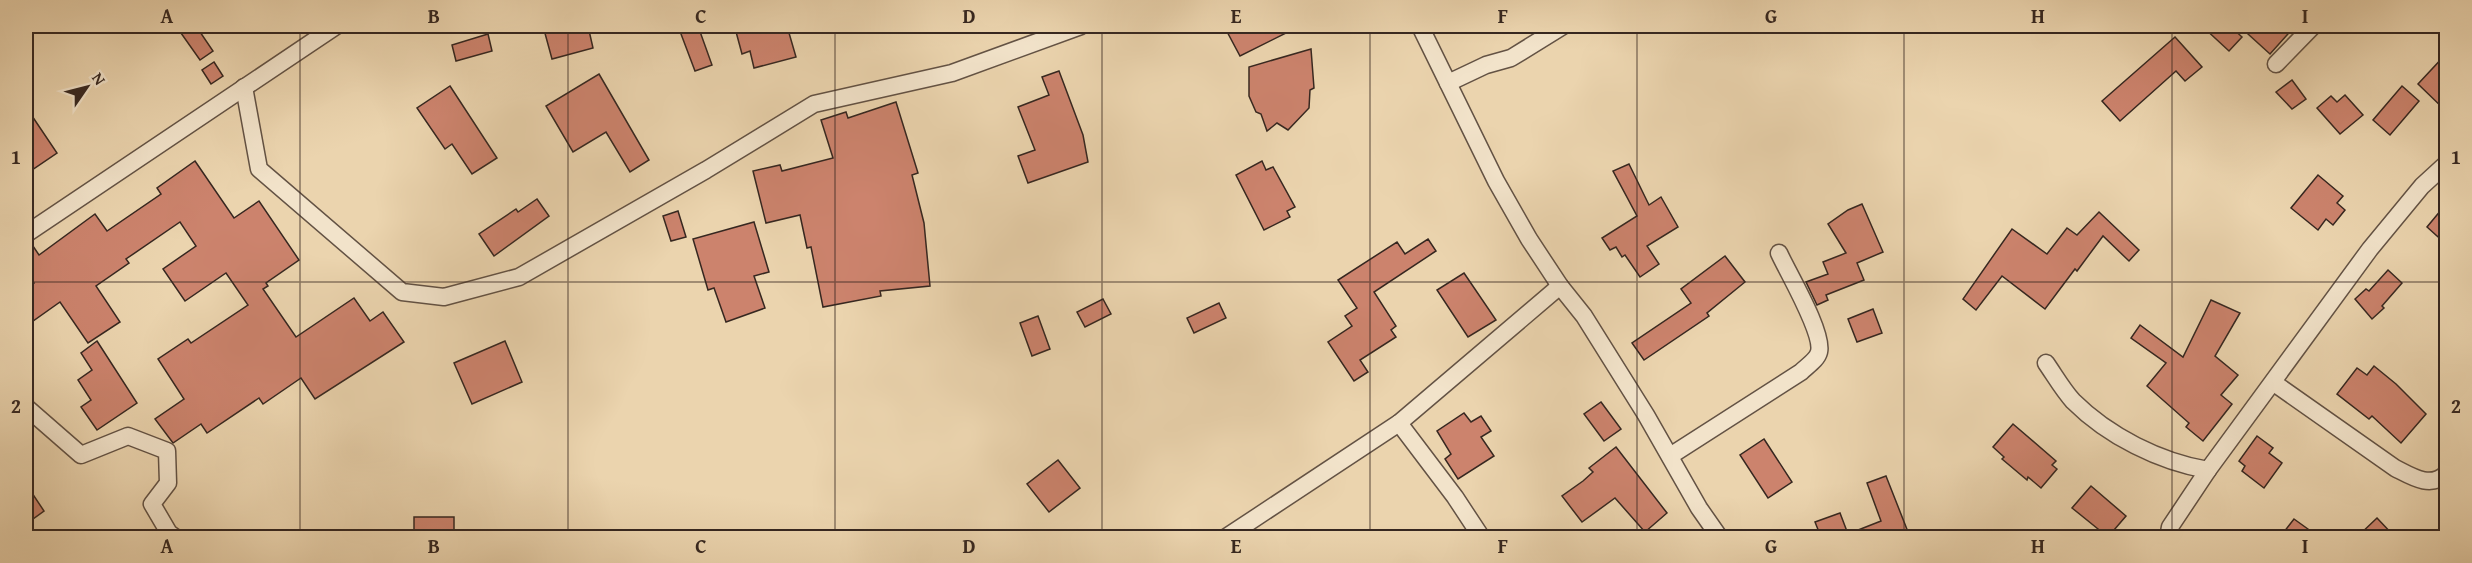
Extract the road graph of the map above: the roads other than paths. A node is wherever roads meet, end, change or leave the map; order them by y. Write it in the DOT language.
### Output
graph roads {
  1 [pos="336,26"];
  2 [pos="1081,26"];
  3 [pos="1420,26"];
  4 [pos="1563,26"];
  5 [pos="2313,26"];
  6 [pos="2276,64"];
  7 [pos="1448,83"];
  8 [pos="244,87"];
  9 [pos="2446,164"];
  10 [pos="26,234"];
  11 [pos="1779,253"];
  12 [pos="1560,286"];
  13 [pos="2046,363"];
  14 [pos="2274,383"];
  15 [pos="26,407"];
  16 [pos="1399,423"];
  17 [pos="1670,456"];
  18 [pos="2208,470"];
  19 [pos="2446,474"];
  20 [pos="2166,536"];
  21 [pos="176,537"];
  22 [pos="1225,537"];
  23 [pos="1482,537"];
  24 [pos="1720,537"];
  1 -- 8 [label="street"];
  2 -- 8 [label="street"];
  3 -- 7 [label="street"];
  4 -- 7 [label="street"];
  5 -- 6 [label="street"];
  7 -- 12 [label="street"];
  8 -- 10 [label="street"];
  9 -- 14 [label="street"];
  11 -- 17 [label="street"];
  12 -- 16 [label="street"];
  12 -- 17 [label="street"];
  13 -- 18 [label="street"];
  14 -- 18 [label="street"];
  14 -- 19 [label="street"];
  15 -- 21 [label="street"];
  16 -- 22 [label="street"];
  16 -- 23 [label="street"];
  17 -- 24 [label="street"];
  18 -- 20 [label="street"];
}
